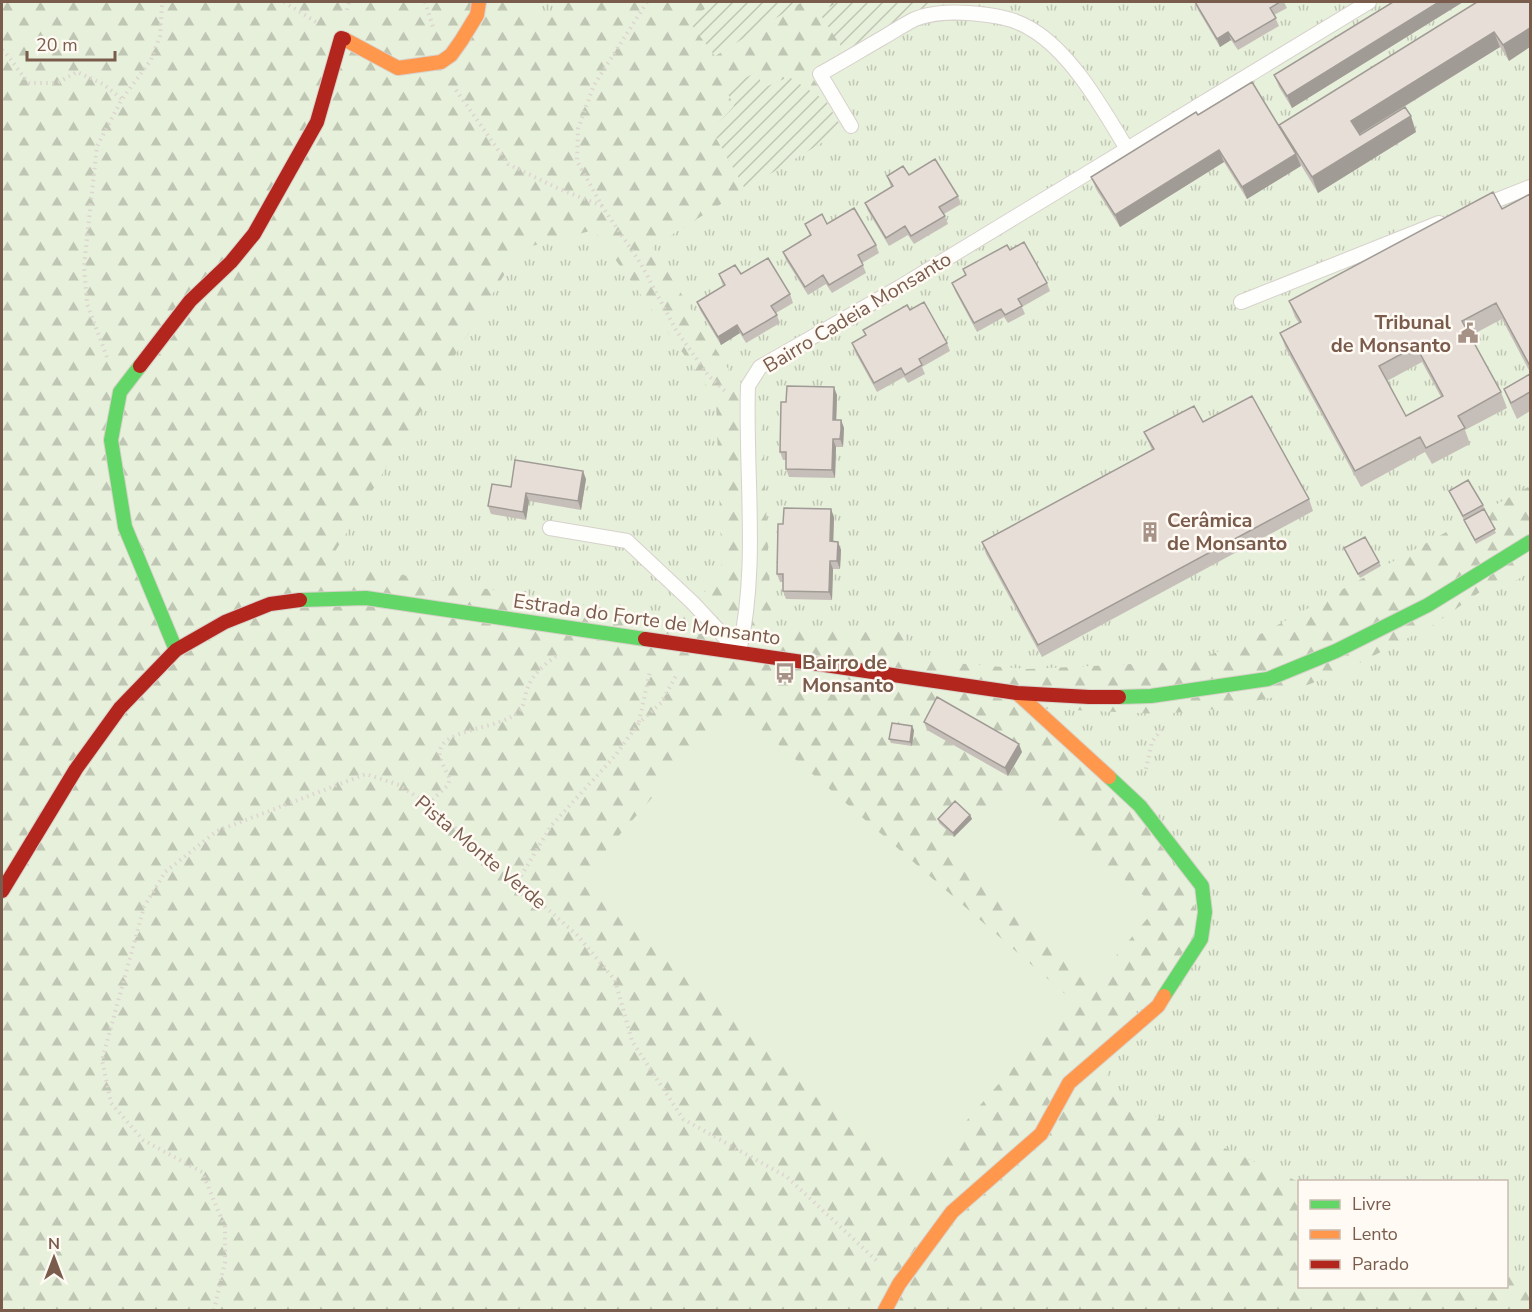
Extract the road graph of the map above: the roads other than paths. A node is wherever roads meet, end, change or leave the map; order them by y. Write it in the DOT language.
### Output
graph roads {
  1 [pos="479,2"];
  2 [pos="1369,2"];
  3 [pos="851,126"];
  4 [pos="1127,148"];
  5 [pos="1530,187"];
  6 [pos="1241,302"];
  7 [pos="550,528"];
  8 [pos="1530,542"];
  9 [pos="176,651"];
  10 [pos="739,652"];
  11 [pos="1017,693"];
  12 [pos="2,891"];
  13 [pos="885,1311"];
  1 -- 9 [label="street"];
  2 -- 4 [label="lane, Bairro Cadeia Monsanto"];
  3 -- 4 [label="lane"];
  4 -- 10 [label="lane, Bairro Cadeia Monsanto"];
  5 -- 6 [label="lane"];
  7 -- 10 [label="lane"];
  8 -- 11 [label="street, Estrada do Forte de Monsanto"];
  9 -- 10 [label="street, Estrada do Forte de Monsanto"];
  9 -- 12 [label="street, Estrada do Forte de Monsanto"];
  10 -- 11 [label="street, Estrada do Forte de Monsanto"];
  11 -- 13 [label="street"];
}
